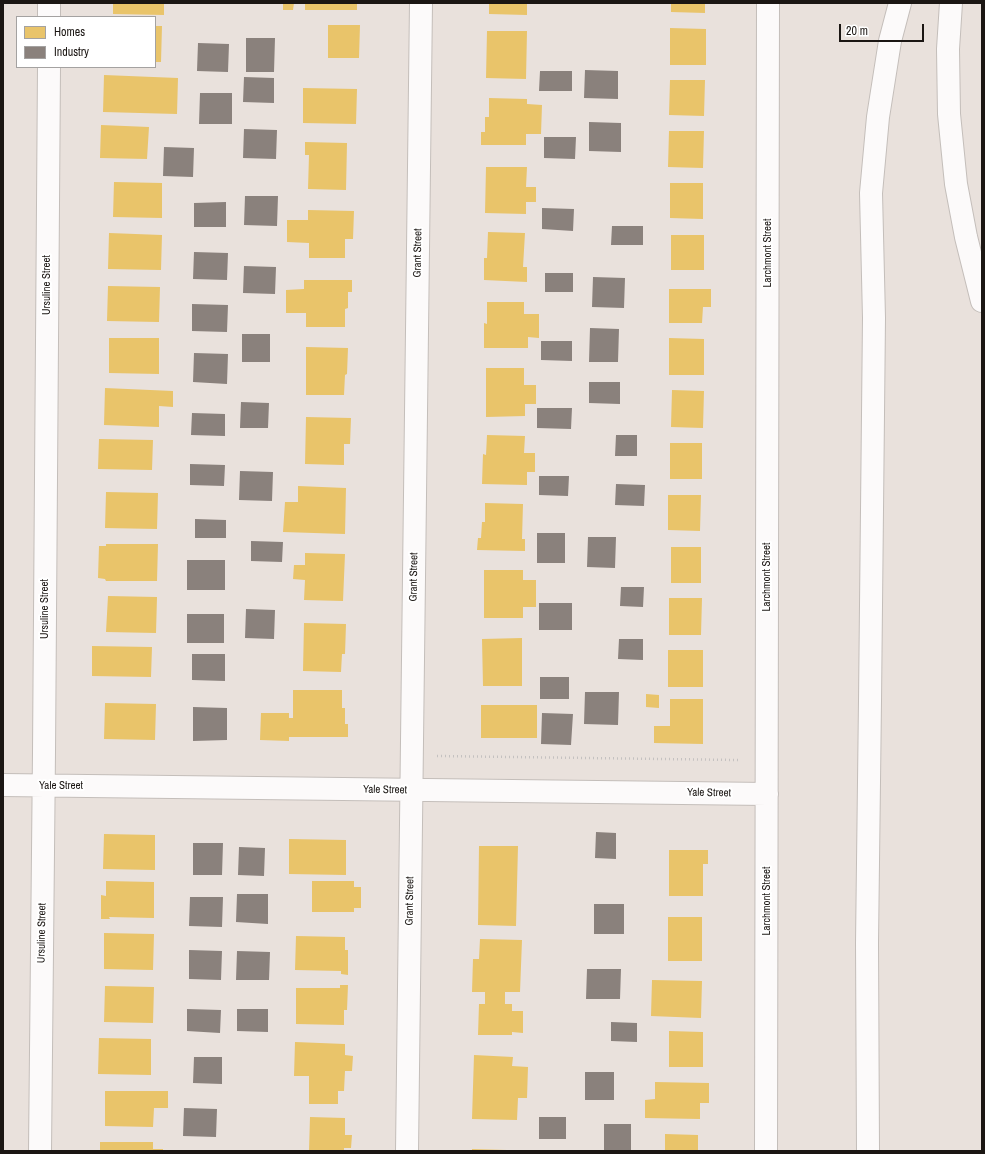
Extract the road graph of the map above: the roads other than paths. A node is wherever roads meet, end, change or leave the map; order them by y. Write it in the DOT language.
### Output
graph roads {
  1 [pos="49,3"];
  2 [pos="421,3"];
  3 [pos="768,3"];
  4 [pos="900,3"];
  5 [pos="951,3"];
  6 [pos="49,16"];
  7 [pos="49,68"];
  8 [pos="982,301"];
  9 [pos="3,785"];
  10 [pos="44,786"];
  11 [pos="411,790"];
  12 [pos="767,794"];
  13 [pos="40,1151"];
  14 [pos="407,1151"];
  15 [pos="766,1151"];
  16 [pos="868,1151"];
  1 -- 6 [label="main road"];
  2 -- 11 [label="main road, Grant Street"];
  3 -- 12 [label="main road, Larchmont Street"];
  4 -- 16 [label="main road"];
  5 -- 8 [label="main road"];
  7 -- 10 [label="main road, Ursuline Street"];
  9 -- 10 [label="main road, Yale Street"];
  10 -- 11 [label="main road, Yale Street"];
  10 -- 13 [label="main road, Ursuline Street"];
  11 -- 12 [label="main road, Yale Street"];
  11 -- 14 [label="main road, Grant Street"];
  12 -- 15 [label="main road, Larchmont Street"];
}
